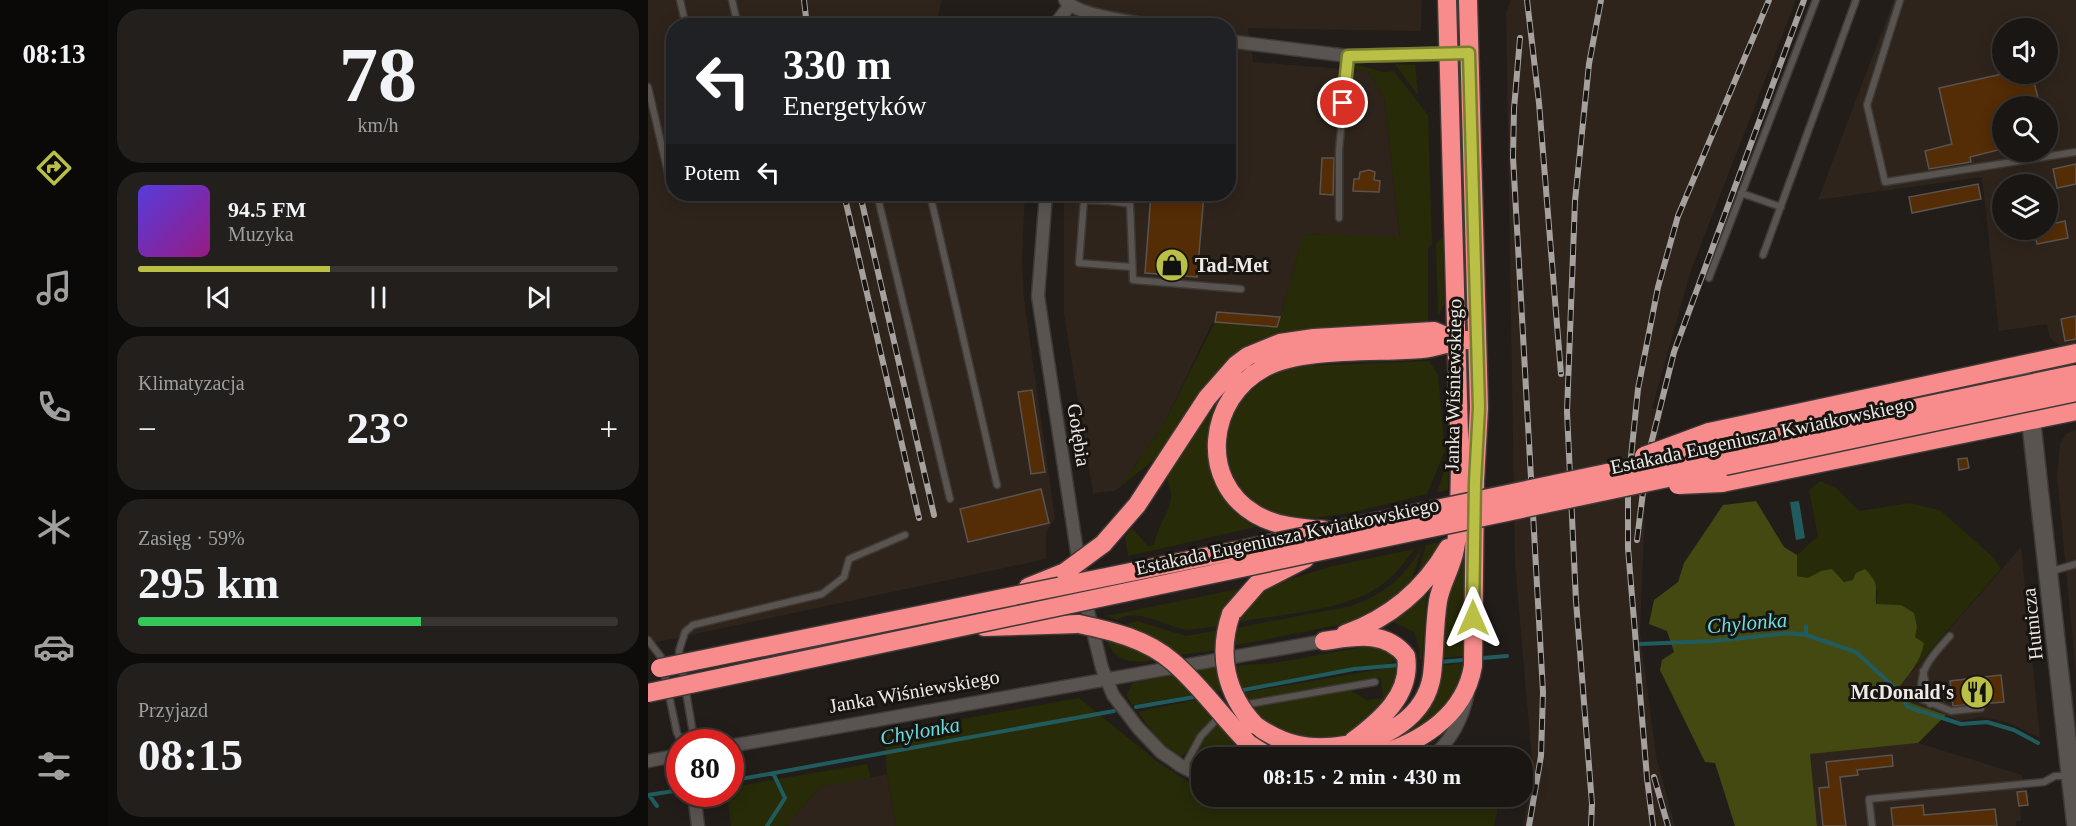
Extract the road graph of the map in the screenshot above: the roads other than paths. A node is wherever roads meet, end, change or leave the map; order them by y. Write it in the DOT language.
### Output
graph roads {
  1 [pos="680,0"];
  2 [pos="732,0"];
  3 [pos="1447,0"];
  4 [pos="1468,0"];
  5 [pos="1816,0"];
  6 [pos="1856,0"];
  7 [pos="1900,0"];
  8 [pos="1067,3"];
  9 [pos="684,18"];
  10 [pos="736,18"];
  11 [pos="1059,18"];
  12 [pos="1112,18"];
  13 [pos="1236,42"];
  14 [pos="1449,53"];
  15 [pos="1469,53"];
  16 [pos="1348,56"];
  17 [pos="648,87"];
  18 [pos="2076,152"];
  19 [pos="666,164"];
  20 [pos="1741,193"];
  21 [pos="879,201"];
  22 [pos="932,201"];
  23 [pos="1045,201"];
  24 [pos="1084,201"];
  25 [pos="1109,201"];
  26 [pos="1781,207"];
  27 [pos="1339,218"];
  28 [pos="1763,255"];
  29 [pos="1132,267"];
  30 [pos="1708,278"];
  31 [pos="1241,289"];
  32 [pos="1478,340"];
  33 [pos="1457,341"];
  34 [pos="2071,356"];
  35 [pos="2023,365"];
  36 [pos="2076,374"];
  37 [pos="2076,392"];
  38 [pos="2074,410"];
  39 [pos="2031,420"];
  40 [pos="1581,479"];
  41 [pos="997,485"];
  42 [pos="1622,488"];
  43 [pos="950,499"];
  44 [pos="1458,523"];
  45 [pos="1337,530"];
  46 [pos="905,535"];
  47 [pos="1320,552"];
  48 [pos="2076,564"];
  49 [pos="2049,573"];
  50 [pos="982,603"];
  51 [pos="967,627"];
  52 [pos="1950,636"];
  53 [pos="648,640"];
  54 [pos="1324,641"];
  55 [pos="648,670"];
  56 [pos="1471,674"];
  57 [pos="1106,679"];
  58 [pos="1375,682"];
  59 [pos="648,693"];
  60 [pos="1981,708"];
  61 [pos="675,729"];
  62 [pos="692,729"];
  63 [pos="744,744"];
  64 [pos="1347,745"];
  65 [pos="1254,747"];
  66 [pos="1400,747"];
  67 [pos="1441,747"];
  68 [pos="666,758"];
  69 [pos="648,761"];
  70 [pos="1184,768"];
  71 [pos="1191,772"];
  72 [pos="2074,776"];
  73 [pos="696,807"];
  74 [pos="2076,823"];
  75 [pos="698,826"];
  76 [pos="1872,826"];
  1 -- 9 [label="lane"];
  2 -- 10 [label="lane"];
  3 -- 14 [label="highway, Janka Wiśniewskiego"];
  4 -- 15 [label="highway, Janka Wiśniewskiego"];
  5 -- 20 [label="lane"];
  6 -- 26 [label="lane"];
  7 -- 18 [label="lane"];
  8 -- 11 [label="street"];
  8 -- 12 [label="street"];
  13 -- 16 [label="street"];
  14 -- 15 [label="street"];
  14 -- 16 [label="street"];
  14 -- 33 [label="highway, Janka Wiśniewskiego"];
  15 -- 32 [label="highway, Janka Wiśniewskiego"];
  16 -- 27 [label="lane"];
  17 -- 19 [label="lane"];
  20 -- 26 [label="lane"];
  20 -- 30 [label="lane"];
  21 -- 43 [label="lane"];
  22 -- 41 [label="lane"];
  23 -- 57 [label="street, Gołębia"];
  24 -- 29 [label="lane"];
  25 -- 29 [label="lane"];
  26 -- 28 [label="lane"];
  29 -- 31 [label="lane"];
  32 -- 33 [label="highway"];
  32 -- 56 [label="highway, Janka Wiśniewskiego"];
  33 -- 44 [label="highway, Janka Wiśniewskiego"];
  33 -- 45 [label="highway, bridge"];
  33 -- 50 [label="highway, bridge"];
  34 -- 35 [label="highway"];
  35 -- 39 [label="main road, Hutnicza"];
  35 -- 40 [label="highway, bridge"];
  36 -- 40 [label="highway, Estakada Eugeniusza Kwiatkowskiego, bridge"];
  37 -- 42 [label="highway, Estakada Eugeniusza Kwiatkowskiego, bridge"];
  38 -- 39 [label="highway"];
  39 -- 42 [label="highway, bridge"];
  39 -- 49 [label="main road, Hutnicza"];
  40 -- 45 [label="highway, Estakada Eugeniusza Kwiatkowskiego, bridge"];
  42 -- 47 [label="highway, Estakada Eugeniusza Kwiatkowskiego, bridge"];
  44 -- 54 [label="highway"];
  44 -- 64 [label="highway, Janka Wiśniewskiego"];
  45 -- 50 [label="highway, Estakada Eugeniusza Kwiatkowskiego, bridge"];
  46 -- 62 [label="lane"];
  47 -- 51 [label="highway, Estakada Eugeniusza Kwiatkowskiego, bridge"];
  47 -- 64 [label="highway, Janka Wiśniewskiego, bridge"];
  48 -- 49 [label="lane"];
  49 -- 72 [label="main road, Hutnicza"];
  50 -- 55 [label="highway, Estakada Eugeniusza Kwiatkowskiego, bridge"];
  51 -- 59 [label="highway, Estakada Eugeniusza Kwiatkowskiego, bridge"];
  51 -- 65 [label="highway, bridge"];
  52 -- 60 [label="lane"];
  53 -- 61 [label="lane"];
  54 -- 57 [label="street, Janka Wiśniewskiego"];
  54 -- 64 [label="highway"];
  56 -- 66 [label="highway"];
  56 -- 67 [label="street, Janka Wiśniewskiego"];
  57 -- 63 [label="street, Janka Wiśniewskiego"];
  57 -- 70 [label="street"];
  58 -- 70 [label="lane"];
  68 -- 69 [label="street"];
  70 -- 71 [label="street"];
  72 -- 74 [label="main road, Hutnicza"];
  72 -- 76 [label="lane"];
  73 -- 75 [label="street"];
}
